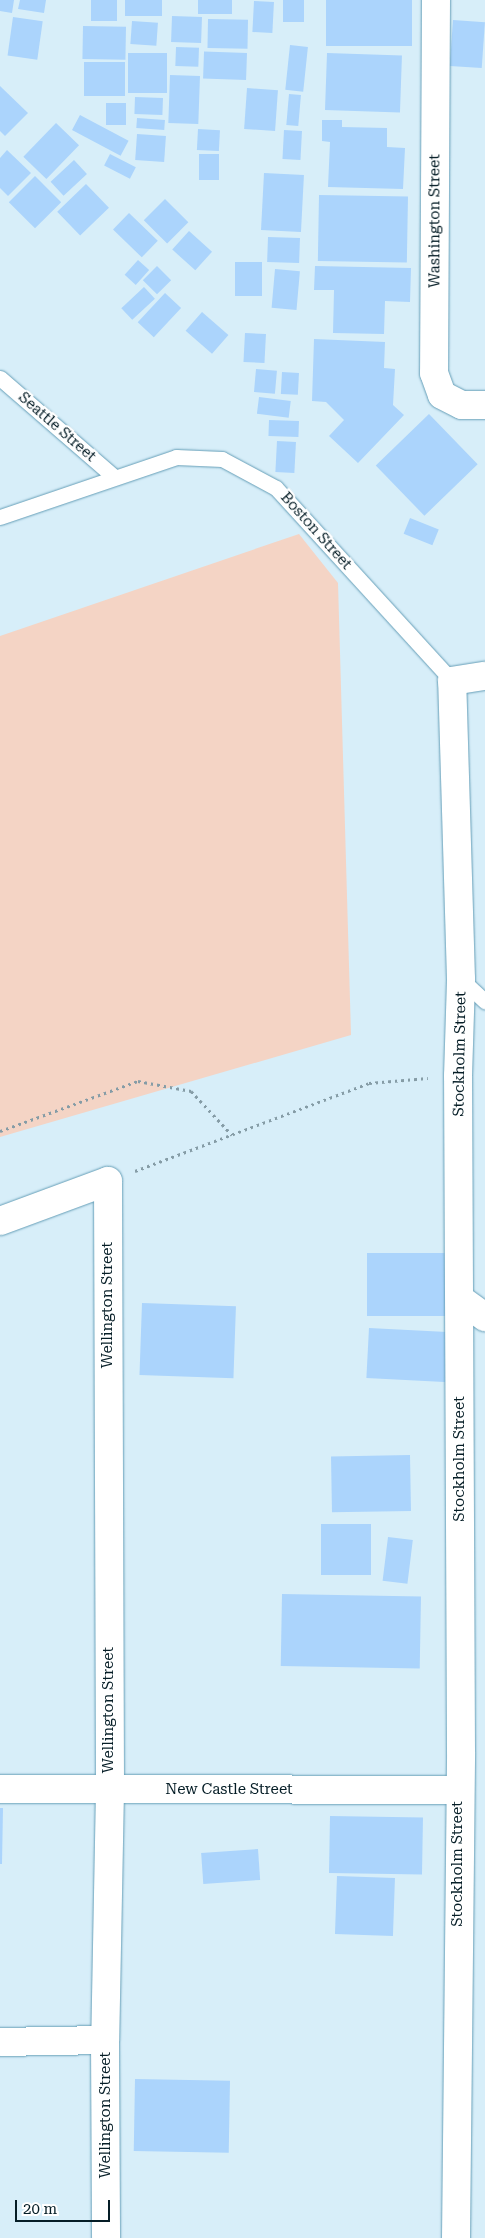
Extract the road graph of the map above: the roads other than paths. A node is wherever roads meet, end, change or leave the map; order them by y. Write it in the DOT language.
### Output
graph roads {
  1 [pos="436,0"];
  2 [pos="0,378"];
  3 [pos="485,405"];
  4 [pos="113,476"];
  5 [pos="0,516"];
  6 [pos="485,676"];
  7 [pos="452,681"];
  8 [pos="461,979"];
  9 [pos="485,1001"];
  10 [pos="0,1221"];
  11 [pos="460,1299"];
  12 [pos="485,1318"];
  13 [pos="0,1789"];
  14 [pos="110,1790"];
  15 [pos="459,1790"];
  16 [pos="105,2040"];
  17 [pos="0,2042"];
  18 [pos="106,2238"];
  19 [pos="456,2238"];
  1 -- 3 [label="street, Washington Street"];
  2 -- 4 [label="lane, Seattle Street"];
  4 -- 5 [label="lane, Boston Street"];
  4 -- 7 [label="lane, Boston Street"];
  6 -- 7 [label="street"];
  7 -- 8 [label="street, Stockholm Street"];
  8 -- 9 [label="lane"];
  8 -- 11 [label="street, Stockholm Street"];
  10 -- 14 [label="street, Wellington Street"];
  11 -- 12 [label="street"];
  11 -- 15 [label="street, Stockholm Street"];
  13 -- 14 [label="street, New Castle Street"];
  14 -- 15 [label="street, New Castle Street"];
  14 -- 16 [label="street, Wellington Street"];
  15 -- 19 [label="street, Stockholm Street"];
  16 -- 17 [label="street"];
  16 -- 18 [label="street, Wellington Street"];
}
